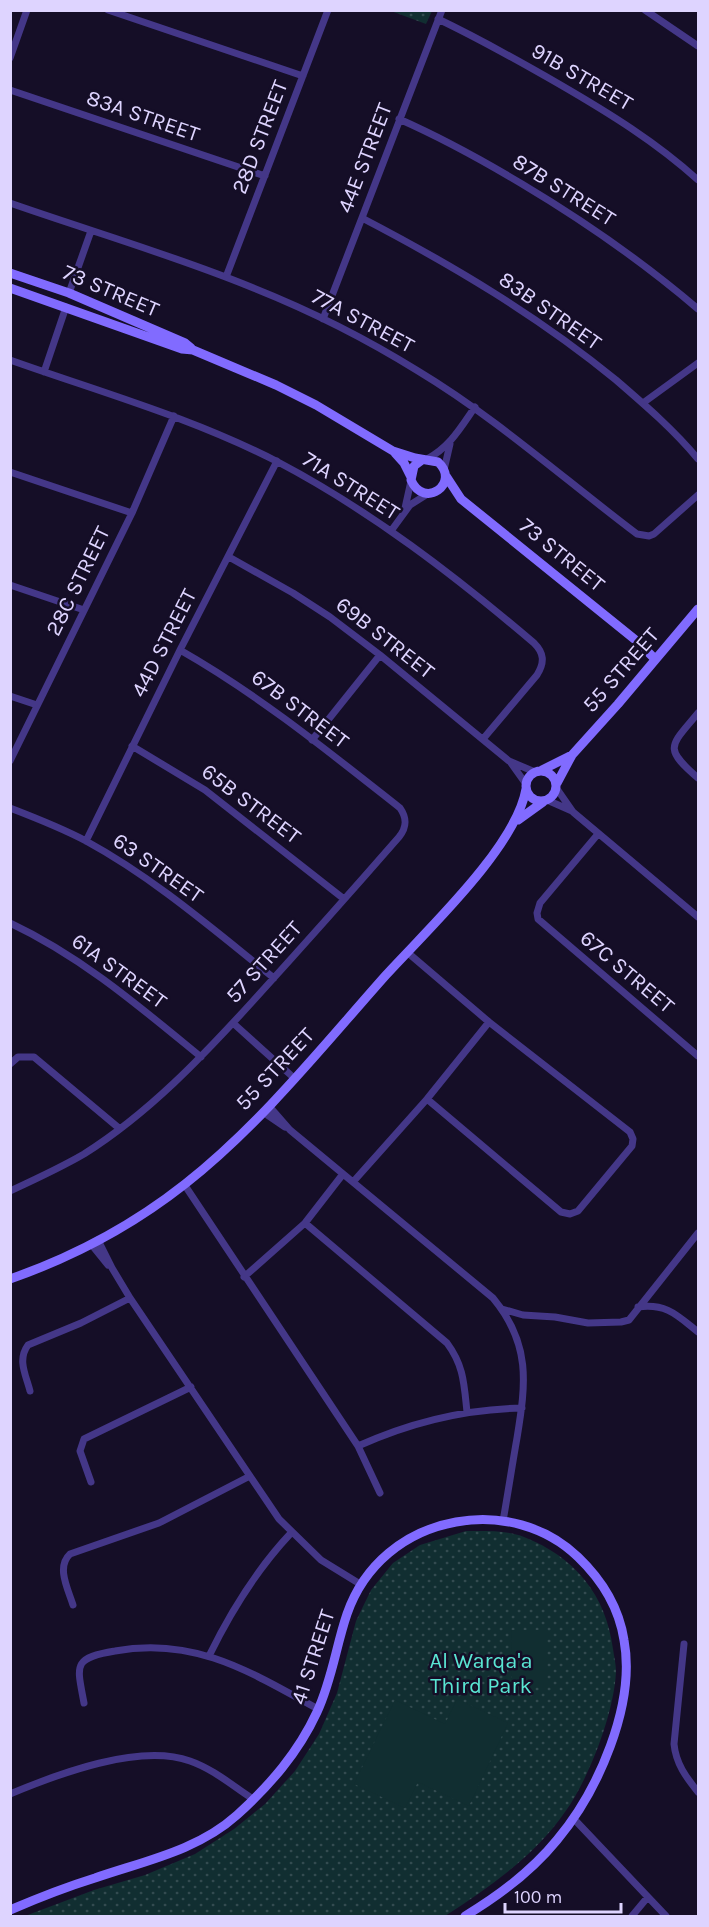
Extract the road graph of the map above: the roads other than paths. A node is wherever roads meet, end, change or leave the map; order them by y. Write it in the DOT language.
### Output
graph roads {
  1 [pos="27,10"];
  2 [pos="108,10"];
  3 [pos="328,10"];
  4 [pos="442,10"];
  5 [pos="645,10"];
  6 [pos="438,19"];
  7 [pos="699,46"];
  8 [pos="10,58"];
  9 [pos="303,76"];
  10 [pos="10,90"];
  11 [pos="399,119"];
  12 [pos="265,176"];
  13 [pos="699,180"];
  14 [pos="10,203"];
  15 [pos="362,218"];
  16 [pos="91,231"];
  17 [pos="10,273"];
  18 [pos="226,277"];
  19 [pos="10,288"];
  20 [pos="69,293"];
  21 [pos="66,307"];
  22 [pos="699,309"];
  23 [pos="323,319"];
  24 [pos="193,350"];
  25 [pos="10,360"];
  26 [pos="699,363"];
  27 [pos="44,372"];
  28 [pos="644,403"];
  29 [pos="475,407"];
  30 [pos="174,416"];
  31 [pos="453,439"];
  32 [pos="393,451"];
  33 [pos="425,459"];
  34 [pos="699,459"];
  35 [pos="277,462"];
  36 [pos="10,472"];
  37 [pos="445,473"];
  38 [pos="411,478"];
  39 [pos="433,492"];
  40 [pos="699,495"];
  41 [pos="461,499"];
  42 [pos="404,511"];
  43 [pos="132,513"];
  44 [pos="391,531"];
  45 [pos="229,557"];
  46 [pos="10,585"];
  47 [pos="699,609"];
  48 [pos="84,610"];
  49 [pos="180,650"];
  50 [pos="380,655"];
  51 [pos="657,657"];
  52 [pos="10,696"];
  53 [pos="37,705"];
  54 [pos="699,712"];
  55 [pos="312,740"];
  56 [pos="483,740"];
  57 [pos="132,746"];
  58 [pos="572,755"];
  59 [pos="10,761"];
  60 [pos="509,761"];
  61 [pos="538,771"];
  62 [pos="699,778"];
  63 [pos="557,786"];
  64 [pos="526,787"];
  65 [pos="546,801"];
  66 [pos="395,804"];
  67 [pos="10,808"];
  68 [pos="573,812"];
  69 [pos="516,821"];
  70 [pos="598,834"];
  71 [pos="86,841"];
  72 [pos="344,899"];
  73 [pos="699,917"];
  74 [pos="10,923"];
  75 [pos="407,952"];
  76 [pos="274,978"];
  77 [pos="489,1022"];
  78 [pos="233,1023"];
  79 [pos="699,1043"];
  80 [pos="695,1053"];
  81 [pos="201,1057"];
  82 [pos="10,1064"];
  83 [pos="294,1078"];
  84 [pos="427,1099"];
  85 [pos="266,1109"];
  86 [pos="120,1129"];
  87 [pos="343,1174"];
  88 [pos="353,1182"];
  89 [pos="184,1184"];
  90 [pos="10,1191"];
  91 [pos="305,1223"];
  92 [pos="699,1233"];
  93 [pos="94,1242"];
  94 [pos="244,1277"];
  95 [pos="10,1279"];
  96 [pos="130,1298"];
  97 [pos="638,1307"];
  98 [pos="501,1308"];
  99 [pos="699,1332"];
  100 [pos="191,1388"];
  101 [pos="30,1391"];
  102 [pos="522,1408"];
  103 [pos="467,1412"];
  104 [pos="358,1446"];
  105 [pos="250,1476"];
  106 [pos="92,1482"];
  107 [pos="380,1493"];
  108 [pos="503,1521"];
  109 [pos="291,1533"];
  110 [pos="360,1584"];
  111 [pos="73,1605"];
  112 [pos="684,1644"];
  113 [pos="209,1656"];
  114 [pos="84,1703"];
  115 [pos="318,1709"];
  116 [pos="699,1792"];
  117 [pos="10,1794"];
  118 [pos="253,1799"];
  119 [pos="574,1819"];
  120 [pos="647,1898"];
  121 [pos="10,1910"];
  122 [pos="465,1917"];
  123 [pos="632,1917"];
  124 [pos="666,1917"];
  1 -- 8 [label="street"];
  2 -- 9 [label="street"];
  3 -- 9 [label="street, 28D STREET"];
  4 -- 6 [label="street, 44E STREET"];
  5 -- 7 [label="street"];
  6 -- 11 [label="street, 44E STREET"];
  6 -- 13 [label="street, 91B STREET"];
  9 -- 12 [label="street, 28D STREET"];
  10 -- 12 [label="street, 83A STREET"];
  11 -- 15 [label="street, 44E STREET"];
  11 -- 22 [label="street, 87B STREET"];
  12 -- 18 [label="street, 28D STREET"];
  14 -- 16 [label="street, 77A STREET"];
  15 -- 23 [label="street, 44E STREET"];
  15 -- 28 [label="street, 83B STREET"];
  16 -- 18 [label="street, 77A STREET"];
  16 -- 20 [label="street"];
  17 -- 20 [label="street, 73 STREET"];
  18 -- 23 [label="street, 77A STREET"];
  19 -- 21 [label="street, 73 STREET"];
  20 -- 24 [label="street, 73 STREET"];
  21 -- 24 [label="street, 73 STREET"];
  21 -- 27 [label="street"];
  23 -- 29 [label="street, 77A STREET"];
  24 -- 32 [label="street, 73 STREET"];
  25 -- 27 [label="street, 71A STREET"];
  26 -- 28 [label="street"];
  27 -- 30 [label="street, 71A STREET"];
  28 -- 34 [label="street, 83B STREET"];
  29 -- 31 [label="street"];
  29 -- 40 [label="street, 77A STREET"];
  30 -- 35 [label="street, 71A STREET"];
  30 -- 43 [label="street, 28C STREET"];
  31 -- 33 [label="street"];
  31 -- 37 [label="street"];
  32 -- 33 [label="street, 73 STREET"];
  32 -- 38 [label="street, 73 STREET"];
  33 -- 37 [label="street"];
  33 -- 38 [label="street"];
  35 -- 44 [label="street, 71A STREET"];
  35 -- 45 [label="street, 44D STREET"];
  36 -- 43 [label="street"];
  37 -- 39 [label="street"];
  37 -- 41 [label="street, 73 STREET"];
  38 -- 39 [label="street"];
  38 -- 42 [label="street"];
  39 -- 41 [label="street, 73 STREET"];
  39 -- 42 [label="street"];
  41 -- 51 [label="street, 73 STREET"];
  42 -- 44 [label="street"];
  43 -- 48 [label="street, 28C STREET"];
  44 -- 56 [label="street, 71A STREET"];
  45 -- 49 [label="street, 44D STREET"];
  45 -- 50 [label="street, 69B STREET"];
  46 -- 48 [label="street"];
  47 -- 51 [label="street, 55 STREET"];
  48 -- 53 [label="street, 28C STREET"];
  49 -- 55 [label="street, 67B STREET"];
  49 -- 57 [label="street, 44D STREET"];
  50 -- 55 [label="street"];
  50 -- 56 [label="street, 69B STREET"];
  51 -- 58 [label="street, 55 STREET"];
  52 -- 53 [label="street"];
  53 -- 59 [label="street, 28C STREET"];
  54 -- 62 [label="street"];
  55 -- 66 [label="street, 67B STREET"];
  56 -- 60 [label="street, 69B STREET"];
  57 -- 71 [label="street, 44D STREET"];
  57 -- 72 [label="street, 65B STREET"];
  58 -- 61 [label="street, 55 STREET"];
  58 -- 63 [label="street, 55 STREET"];
  60 -- 61 [label="street, 69B STREET"];
  60 -- 64 [label="street, 69B STREET"];
  61 -- 63 [label="street"];
  61 -- 64 [label="street"];
  63 -- 65 [label="street"];
  63 -- 68 [label="street"];
  64 -- 65 [label="street"];
  64 -- 69 [label="street, 55 STREET"];
  65 -- 68 [label="street"];
  65 -- 69 [label="street, 55 STREET"];
  66 -- 72 [label="street, 57 STREET"];
  67 -- 71 [label="street, 63 STREET"];
  68 -- 70 [label="street"];
  69 -- 75 [label="street, 55 STREET"];
  70 -- 73 [label="street"];
  70 -- 80 [label="street, 67C STREET"];
  71 -- 76 [label="street, 63 STREET"];
  72 -- 76 [label="street, 57 STREET"];
  74 -- 81 [label="street, 61A STREET"];
  75 -- 77 [label="street"];
  75 -- 83 [label="street, 55 STREET"];
  76 -- 78 [label="street, 57 STREET"];
  77 -- 84 [label="street"];
  77 -- 84 [label="street"];
  78 -- 81 [label="street, 57 STREET"];
  78 -- 83 [label="street"];
  79 -- 80 [label="street"];
  81 -- 86 [label="street, 57 STREET"];
  82 -- 86 [label="street"];
  83 -- 85 [label="street, 55 STREET"];
  84 -- 88 [label="street"];
  85 -- 87 [label="street"];
  85 -- 89 [label="street, 55 STREET"];
  86 -- 90 [label="street, 57 STREET"];
  87 -- 88 [label="street"];
  87 -- 91 [label="street"];
  88 -- 98 [label="street"];
  89 -- 93 [label="street, 55 STREET"];
  89 -- 94 [label="street"];
  91 -- 94 [label="street"];
  91 -- 103 [label="street"];
  92 -- 97 [label="street"];
  93 -- 95 [label="street, 55 STREET"];
  93 -- 96 [label="street"];
  94 -- 104 [label="street"];
  96 -- 100 [label="street"];
  96 -- 101 [label="street"];
  97 -- 98 [label="street"];
  97 -- 99 [label="street"];
  98 -- 102 [label="street"];
  100 -- 105 [label="street"];
  100 -- 106 [label="street"];
  102 -- 103 [label="street"];
  102 -- 108 [label="street"];
  103 -- 104 [label="street"];
  104 -- 107 [label="street"];
  105 -- 109 [label="street"];
  105 -- 111 [label="street"];
  108 -- 110 [label="street, 41 STREET"];
  108 -- 119 [label="street, 41 STREET"];
  109 -- 110 [label="street"];
  109 -- 113 [label="street"];
  110 -- 115 [label="street, 41 STREET"];
  112 -- 116 [label="street"];
  113 -- 114 [label="street"];
  113 -- 115 [label="street"];
  115 -- 118 [label="street, 41 STREET"];
  117 -- 118 [label="street"];
  118 -- 121 [label="street, 41 STREET"];
  119 -- 120 [label="street"];
  119 -- 122 [label="street, 41 STREET"];
  120 -- 123 [label="street"];
  120 -- 124 [label="street"];
}
